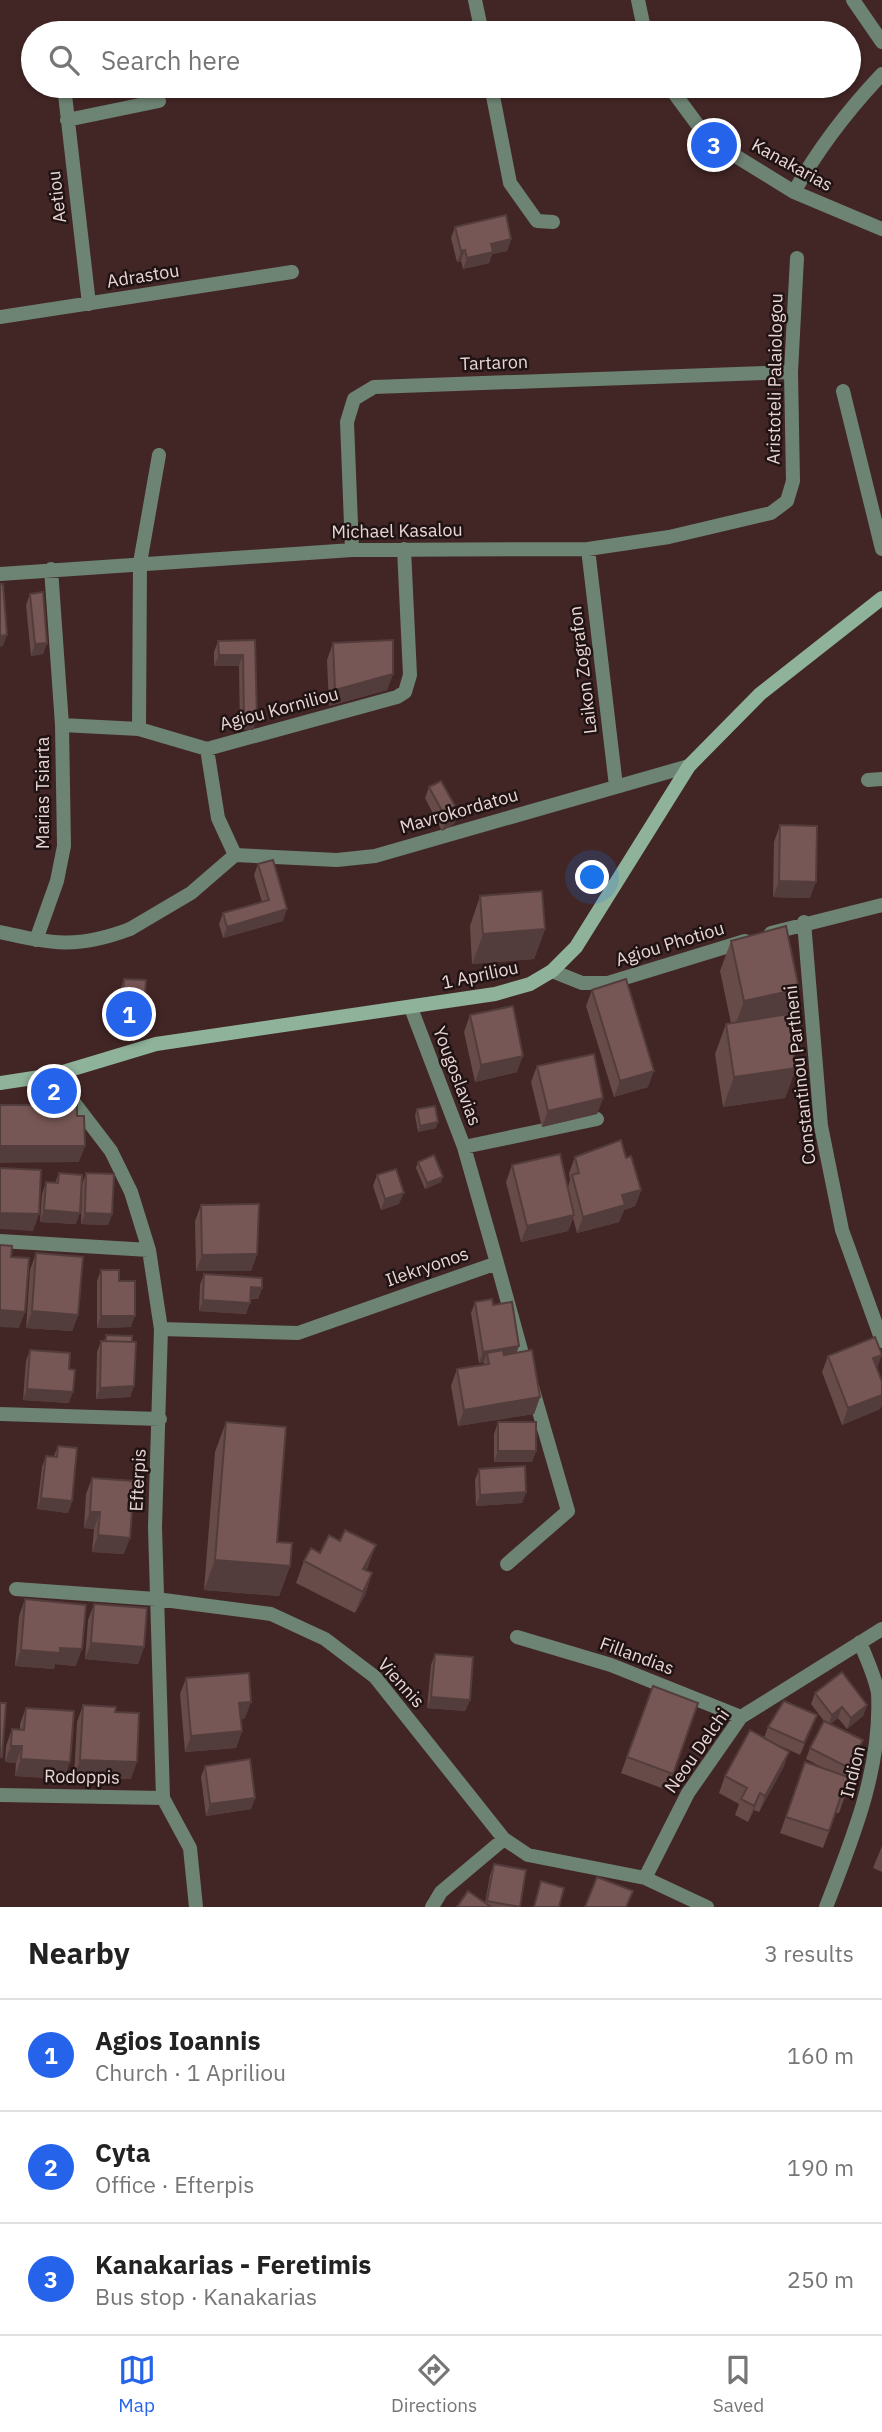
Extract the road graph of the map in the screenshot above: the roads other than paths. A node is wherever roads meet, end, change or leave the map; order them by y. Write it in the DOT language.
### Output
graph roads {
  1 [pos="475,0"];
  2 [pos="638,0"];
  3 [pos="853,0"];
  4 [pos="479,21"];
  5 [pos="642,21"];
  6 [pos="882,42"];
  7 [pos="882,74"];
  8 [pos="861,96"];
  9 [pos="65,98"];
  10 [pos="493,98"];
  11 [pos="678,98"];
  12 [pos="859,98"];
  13 [pos="159,101"];
  14 [pos="67,120"];
  15 [pos="794,192"];
  16 [pos="553,222"];
  17 [pos="882,229"];
  18 [pos="797,258"];
  19 [pos="292,272"];
  20 [pos="89,303"];
  21 [pos="0,317"];
  22 [pos="791,372"];
  23 [pos="843,390"];
  24 [pos="159,454"];
  25 [pos="787,501"];
  26 [pos="404,549"];
  27 [pos="588,549"];
  28 [pos="882,549"];
  29 [pos="352,550"];
  30 [pos="140,563"];
  31 [pos="51,569"];
  32 [pos="0,574"];
  33 [pos="882,598"];
  34 [pos="62,725"];
  35 [pos="139,729"];
  36 [pos="207,749"];
  37 [pos="689,766"];
  38 [pos="616,786"];
  39 [pos="235,855"];
  40 [pos="882,905"];
  41 [pos="804,922"];
  42 [pos="0,932"];
  43 [pos="36,940"];
  44 [pos="552,971"];
  45 [pos="411,1008"];
  46 [pos="53,1075"];
  47 [pos="0,1083"];
  48 [pos="597,1119"];
  49 [pos="464,1147"];
  50 [pos="0,1241"];
  51 [pos="149,1250"];
  52 [pos="497,1263"];
  53 [pos="161,1329"];
  54 [pos="882,1341"];
  55 [pos="0,1414"];
  56 [pos="160,1419"];
  57 [pos="507,1564"];
  58 [pos="16,1589"];
  59 [pos="156,1599"];
  60 [pos="882,1629"];
  61 [pos="517,1637"];
  62 [pos="860,1642"];
  63 [pos="741,1717"];
  64 [pos="0,1795"];
  65 [pos="163,1798"];
  66 [pos="504,1839"];
  67 [pos="645,1878"];
  68 [pos="196,1907"];
  69 [pos="432,1907"];
  70 [pos="707,1907"];
  71 [pos="826,1907"];
  1 -- 4 [label="street"];
  2 -- 5 [label="street"];
  3 -- 6 [label="street"];
  7 -- 8 [label="street"];
  9 -- 14 [label="street, Aetiou"];
  10 -- 16 [label="street"];
  11 -- 15 [label="street, Kanakarias"];
  12 -- 15 [label="street"];
  13 -- 14 [label="street"];
  14 -- 20 [label="street, Aetiou"];
  15 -- 17 [label="street, Kanakarias"];
  18 -- 22 [label="street, Aristoteli Palaiologou"];
  19 -- 20 [label="street, Adrastou"];
  20 -- 21 [label="street, Adrastou"];
  22 -- 25 [label="street, Aristoteli Palaiologou"];
  22 -- 29 [label="street, Tartaron"];
  23 -- 28 [label="street"];
  24 -- 30 [label="street"];
  25 -- 27 [label="street, Michael Kasalou"];
  26 -- 27 [label="street, Michael Kasalou"];
  26 -- 29 [label="street, Michael Kasalou"];
  26 -- 36 [label="street, Agiou Korniliou"];
  27 -- 38 [label="street, Laikon Zografon"];
  29 -- 30 [label="street, Michael Kasalou"];
  30 -- 31 [label="street, Michael Kasalou"];
  30 -- 35 [label="street"];
  31 -- 32 [label="street, Michael Kasalou"];
  31 -- 34 [label="street, Marias Tsiarta"];
  33 -- 37 [label="main road, 1 Apriliou"];
  34 -- 35 [label="street, Agiou Korniliou"];
  34 -- 43 [label="street, Marias Tsiarta"];
  35 -- 36 [label="street, Agiou Korniliou"];
  36 -- 39 [label="street"];
  37 -- 38 [label="street, Mavrokordatou"];
  37 -- 44 [label="main road, 1 Apriliou"];
  38 -- 39 [label="street, Mavrokordatou"];
  39 -- 43 [label="street"];
  40 -- 41 [label="street, Agiou Photiou"];
  41 -- 44 [label="street, Agiou Photiou"];
  41 -- 54 [label="street, Constantinou Partheni"];
  42 -- 43 [label="street"];
  44 -- 45 [label="main road, 1 Apriliou"];
  45 -- 46 [label="main road, 1 Apriliou"];
  45 -- 49 [label="street, Yougoslavias"];
  46 -- 47 [label="main road, 1 Apriliou"];
  46 -- 51 [label="street, Efterpis"];
  48 -- 49 [label="street, Yougoslavias"];
  49 -- 52 [label="street"];
  50 -- 51 [label="street"];
  51 -- 53 [label="street, Efterpis"];
  52 -- 53 [label="street, Ilekryonos"];
  52 -- 57 [label="street, Ilekryonos"];
  53 -- 56 [label="street, Efterpis"];
  55 -- 56 [label="street"];
  56 -- 59 [label="street, Efterpis"];
  58 -- 59 [label="street, Viennis"];
  59 -- 65 [label="street, Efterpis"];
  59 -- 66 [label="street, Viennis"];
  60 -- 62 [label="street, Neou Delchi"];
  61 -- 63 [label="street, Fillandias"];
  62 -- 63 [label="street, Neou Delchi"];
  62 -- 71 [label="street, Indion"];
  63 -- 67 [label="street, Neou Delchi"];
  64 -- 65 [label="street, Rodoppis"];
  65 -- 68 [label="street, Efterpis"];
  66 -- 67 [label="street, Viennis"];
  66 -- 69 [label="street"];
  67 -- 70 [label="street, Viennis"];
}
